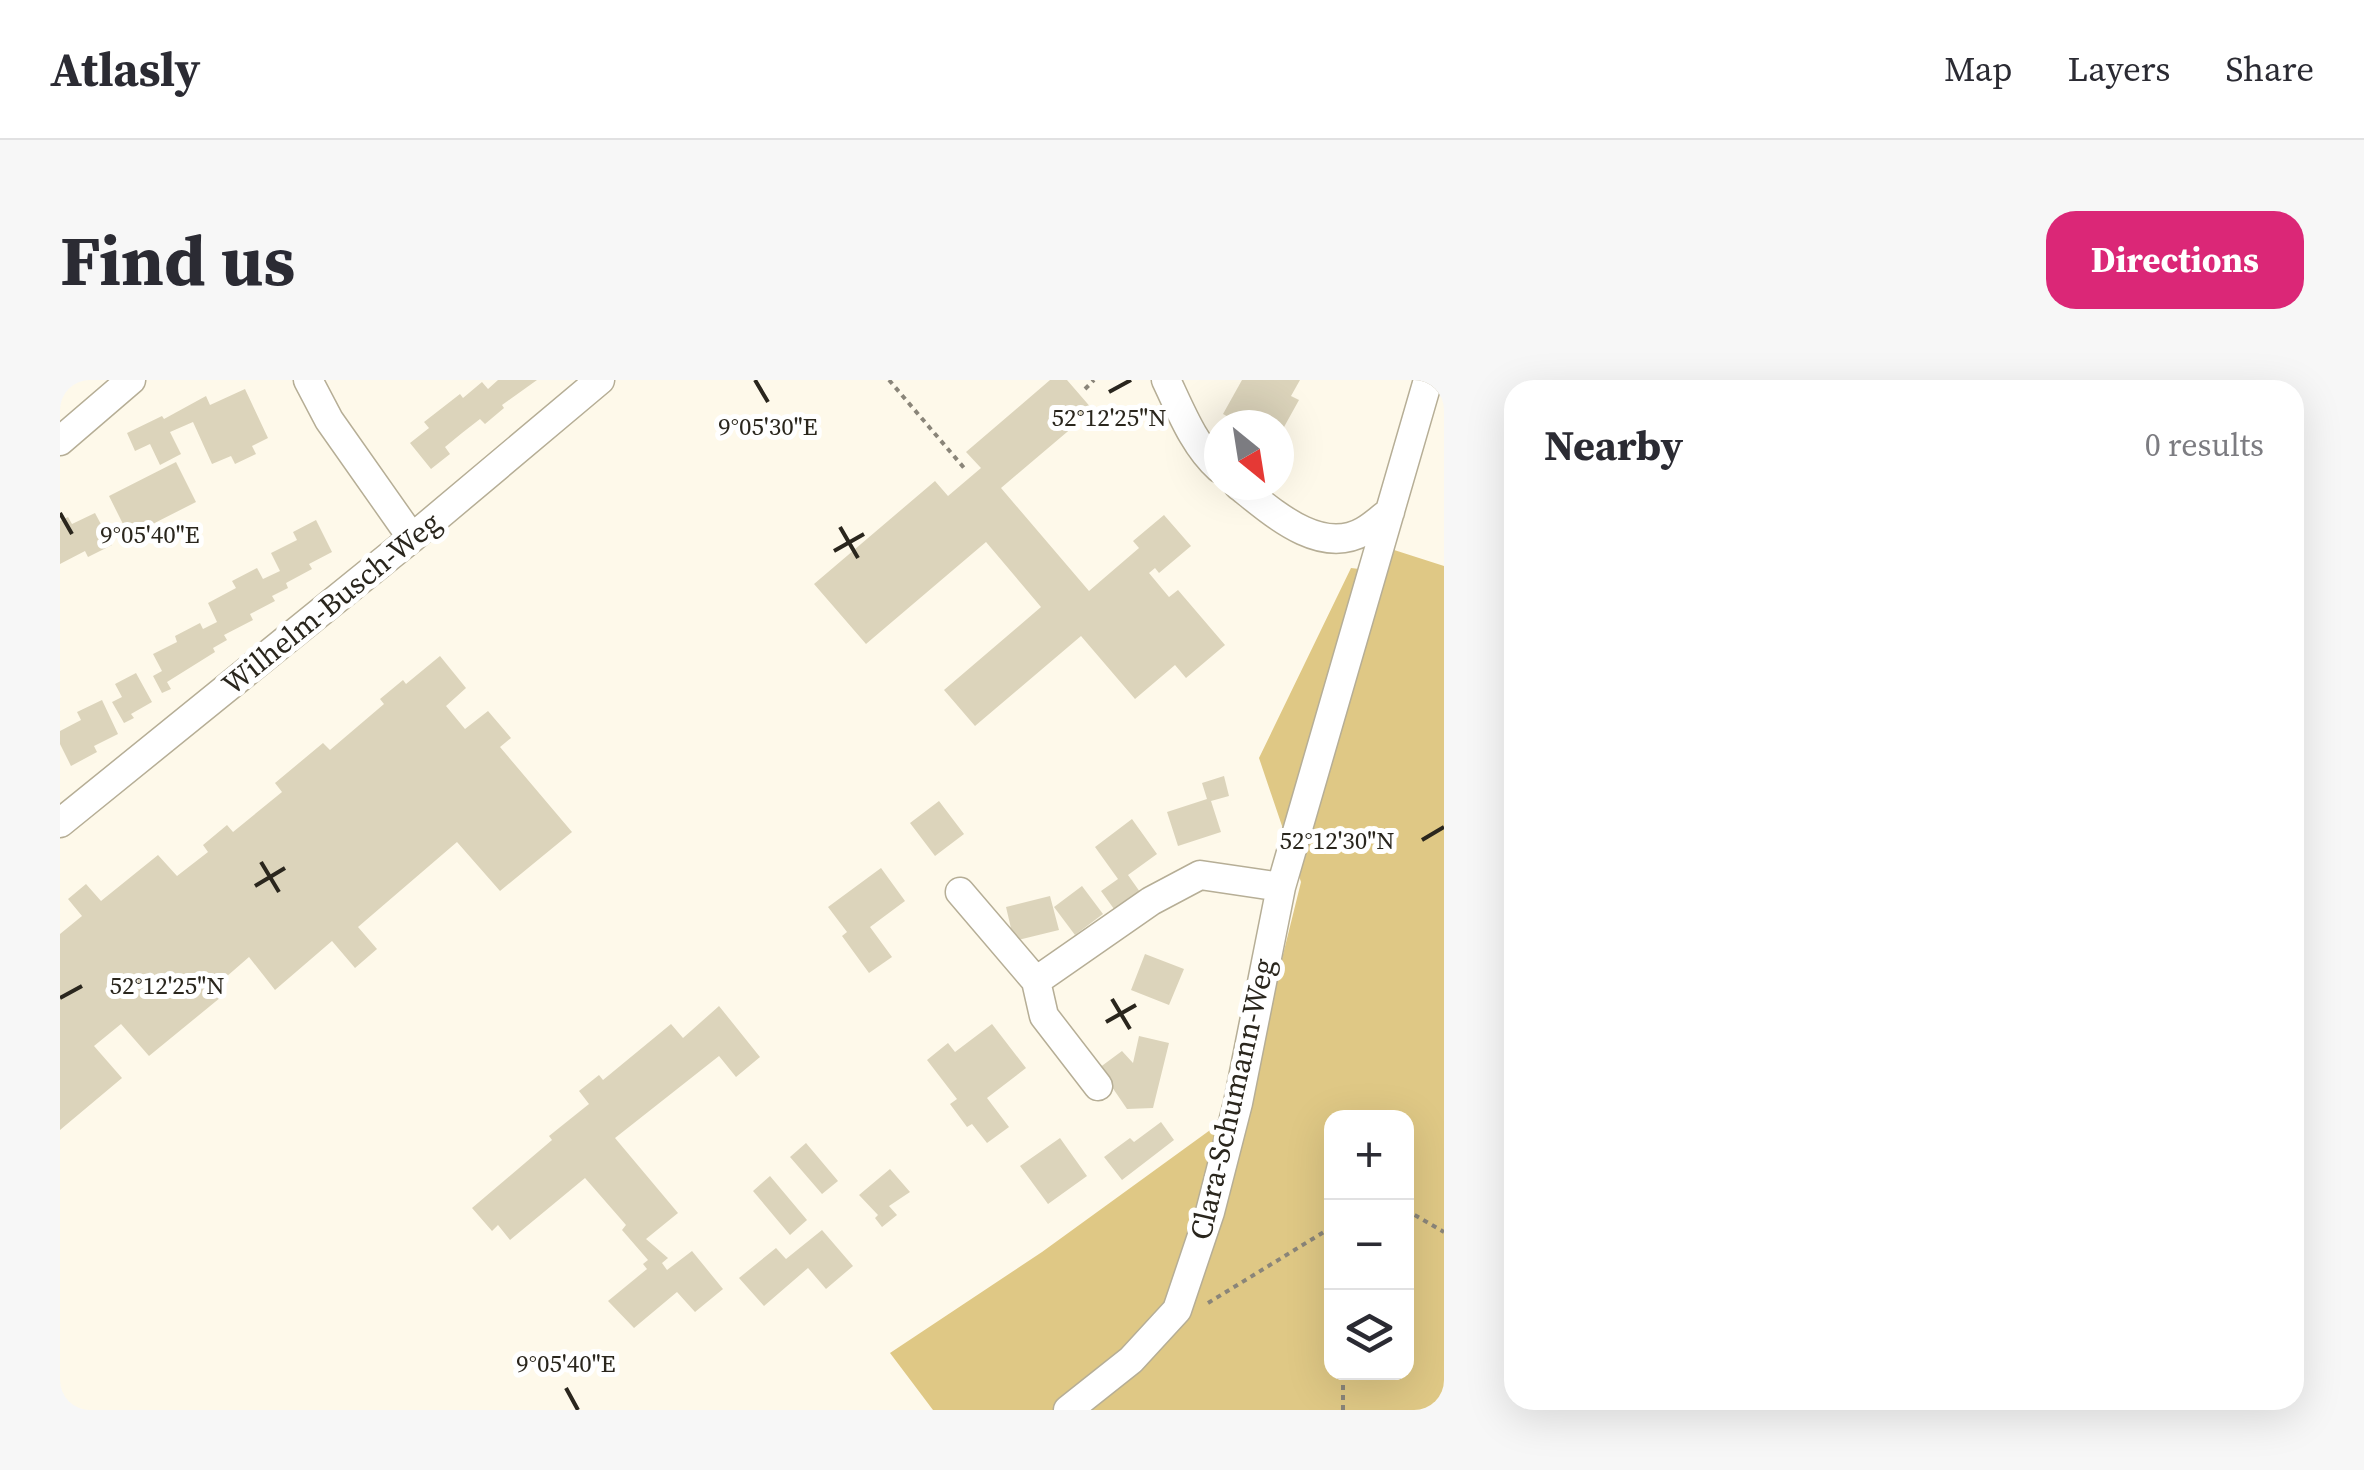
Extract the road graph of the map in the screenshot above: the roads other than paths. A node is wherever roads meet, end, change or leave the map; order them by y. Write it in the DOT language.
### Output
graph roads {
  1 [pos="130,380"];
  2 [pos="308,380"];
  3 [pos="600,380"];
  4 [pos="1166,380"];
  5 [pos="1428,380"];
  6 [pos="60,441"];
  7 [pos="1204,446"];
  8 [pos="1259,500"];
  9 [pos="1390,512"];
  10 [pos="412,538"];
  11 [pos="60,824"];
  12 [pos="1281,886"];
  13 [pos="960,892"];
  14 [pos="1036,981"];
  15 [pos="1098,1086"];
  16 [pos="1068,1410"];
  1 -- 6 [label="street"];
  2 -- 10 [label="street"];
  3 -- 10 [label="street, Wilhelm-Busch-Weg"];
  4 -- 7 [label="street"];
  5 -- 9 [label="street, Clara-Schumann-Weg"];
  8 -- 9 [label="street"];
  9 -- 12 [label="street, Clara-Schumann-Weg"];
  10 -- 11 [label="street, Wilhelm-Busch-Weg"];
  12 -- 14 [label="street"];
  12 -- 16 [label="street, Clara-Schumann-Weg"];
  13 -- 14 [label="street"];
  14 -- 15 [label="street"];
}
